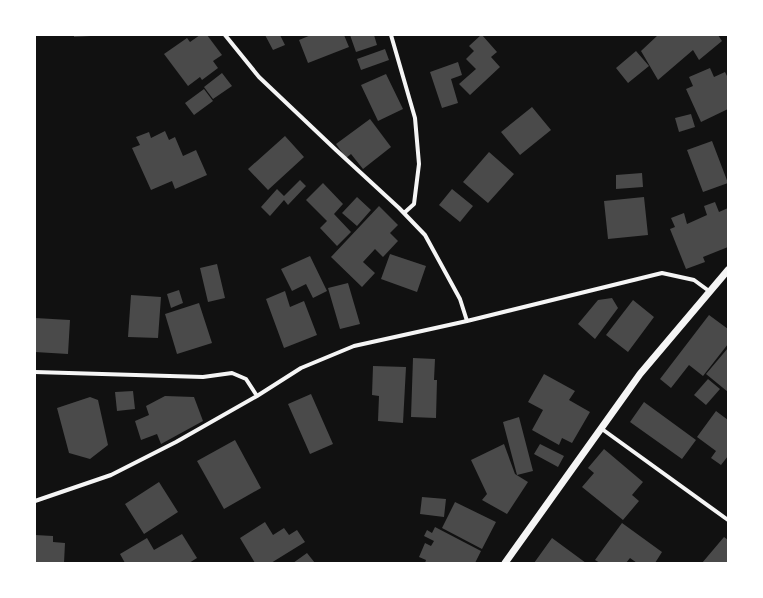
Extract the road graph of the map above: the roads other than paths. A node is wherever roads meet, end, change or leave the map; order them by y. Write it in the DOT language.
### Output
graph roads {
  1 [pos="225,35"];
  2 [pos="391,35"];
  3 [pos="404,213"];
  4 [pos="728,270"];
  5 [pos="709,291"];
  6 [pos="468,321"];
  7 [pos="35,372"];
  8 [pos="257,396"];
  9 [pos="602,429"];
  10 [pos="35,500"];
  11 [pos="728,520"];
  12 [pos="505,563"];
  1 -- 3 [label="street"];
  2 -- 3 [label="street"];
  3 -- 6 [label="street"];
  4 -- 5 [label="street"];
  5 -- 6 [label="street"];
  5 -- 9 [label="street"];
  6 -- 8 [label="street"];
  7 -- 8 [label="street"];
  8 -- 10 [label="street"];
  9 -- 11 [label="street"];
  9 -- 12 [label="street"];
}
